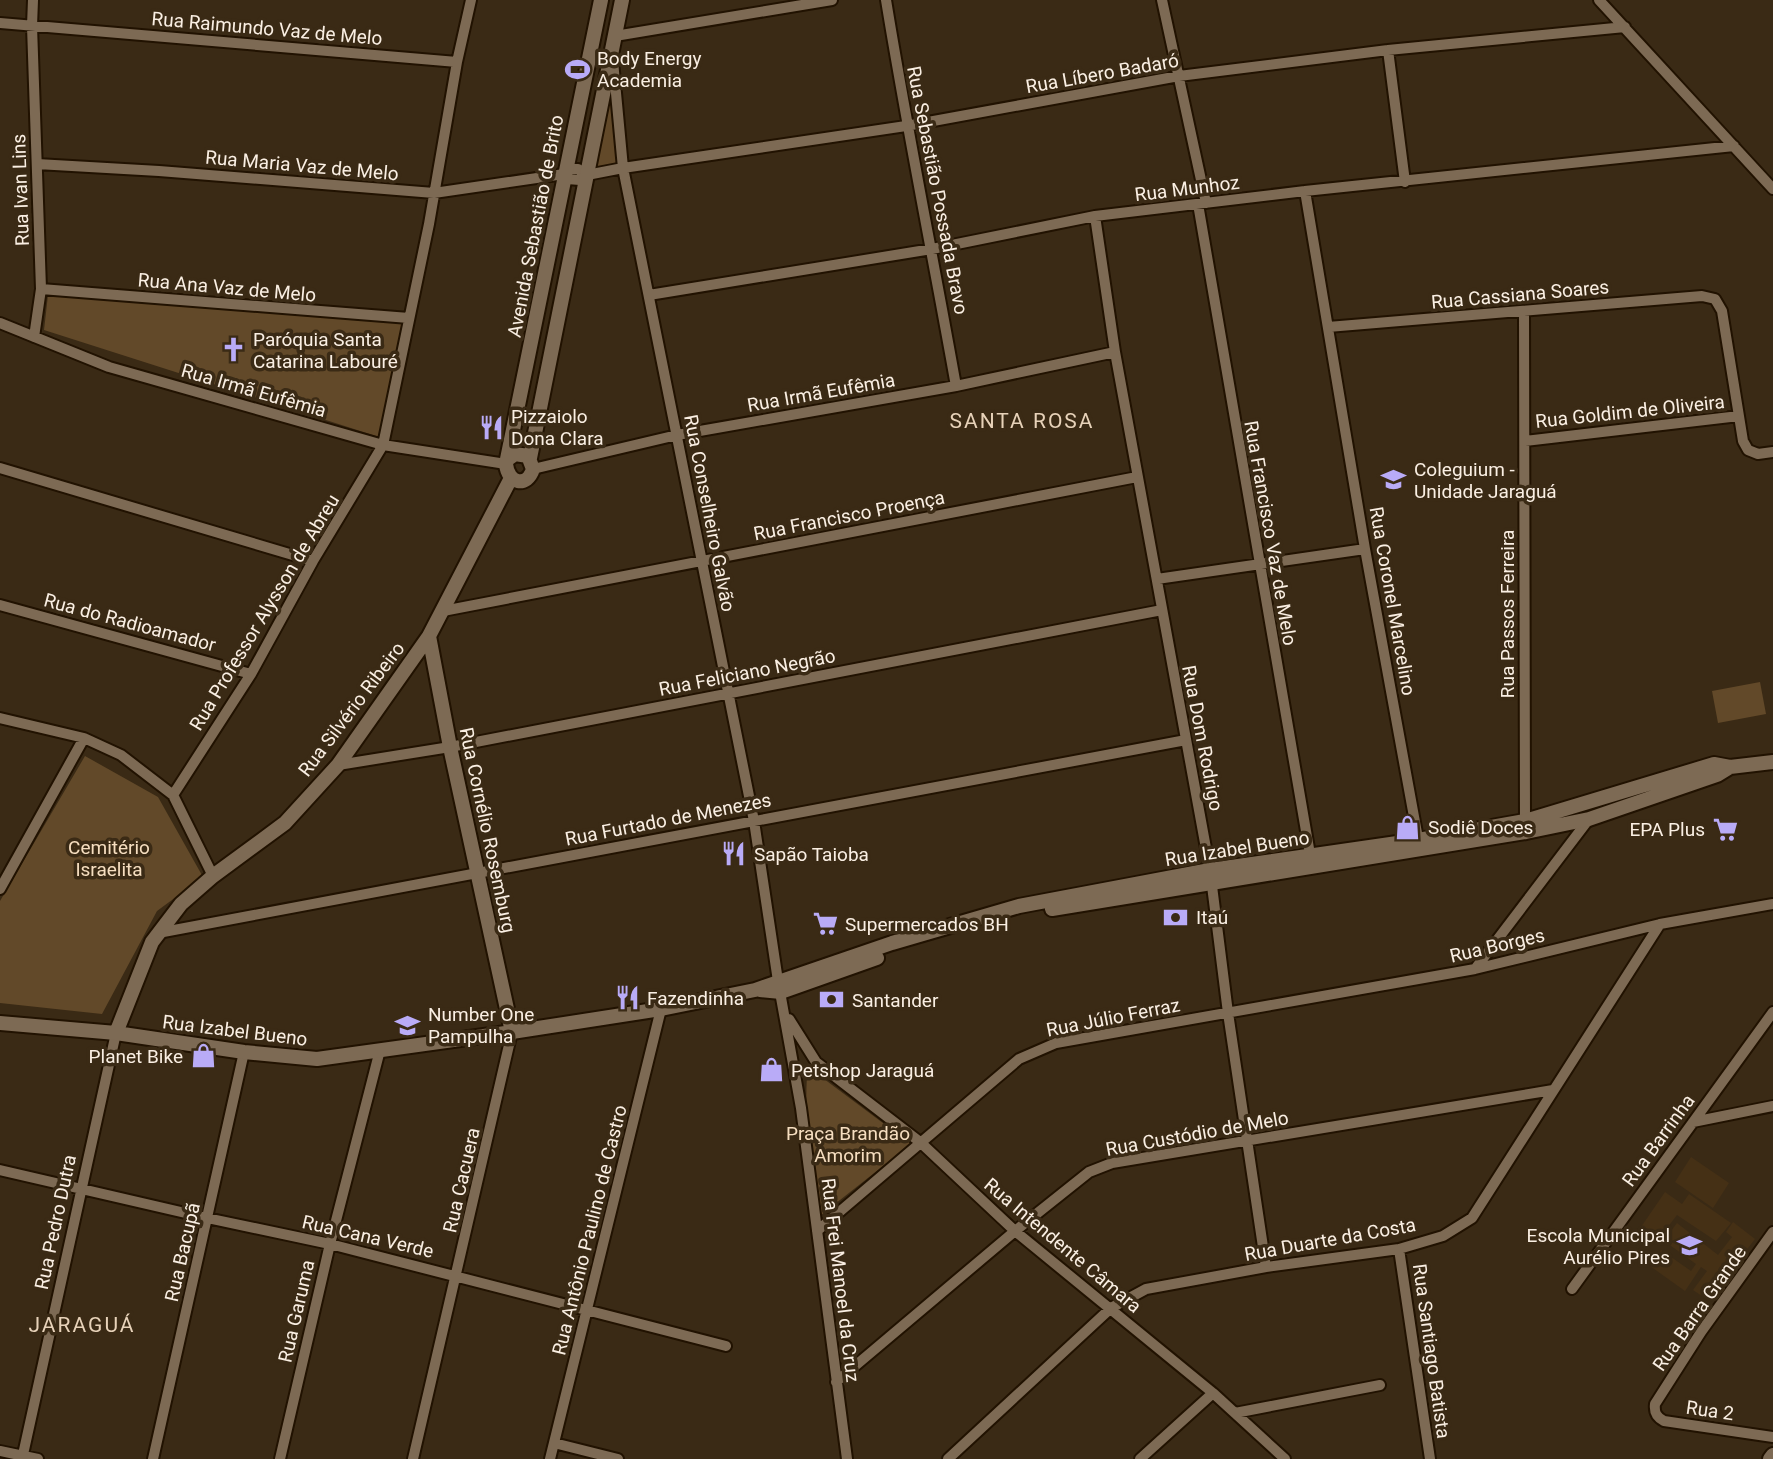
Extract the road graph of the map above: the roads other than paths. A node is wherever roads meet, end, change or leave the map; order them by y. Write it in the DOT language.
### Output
graph roads {
  1 [pos="33,0"];
  2 [pos="471,0"];
  3 [pos="601,0"];
  4 [pos="622,0"];
  5 [pos="746,0"];
  6 [pos="832,0"];
  7 [pos="886,0"];
  8 [pos="1162,0"];
  9 [pos="1600,0"];
  10 [pos="749,13"];
  11 [pos="0,23"];
  12 [pos="32,26"];
  13 [pos="1625,27"];
  14 [pos="615,36"];
  15 [pos="1388,50"];
  16 [pos="612,51"];
  17 [pos="457,62"];
  18 [pos="1179,76"];
  19 [pos="906,126"];
  20 [pos="1734,146"];
  21 [pos="37,164"];
  22 [pos="623,168"];
  23 [pos="564,174"];
  24 [pos="587,175"];
  25 [pos="1405,182"];
  26 [pos="1773,189"];
  27 [pos="1305,191"];
  28 [pos="434,193"];
  29 [pos="1202,204"];
  30 [pos="1095,216"];
  31 [pos="932,249"];
  32 [pos="41,289"];
  33 [pos="649,295"];
  34 [pos="1524,311"];
  35 [pos="410,318"];
  36 [pos="0,323"];
  37 [pos="1328,327"];
  38 [pos="34,337"];
  39 [pos="1115,352"];
  40 [pos="956,386"];
  41 [pos="1740,416"];
  42 [pos="677,435"];
  43 [pos="1525,441"];
  44 [pos="383,445"];
  45 [pos="1773,452"];
  46 [pos="532,464"];
  47 [pos="508,467"];
  48 [pos="0,468"];
  49 [pos="1137,477"];
  50 [pos="1365,549"];
  51 [pos="313,561"];
  52 [pos="702,561"];
  53 [pos="1259,565"];
  54 [pos="1157,579"];
  55 [pos="0,605"];
  56 [pos="1162,610"];
  57 [pos="443,611"];
  58 [pos="429,636"];
  59 [pos="416,654"];
  60 [pos="432,655"];
  61 [pos="251,674"];
  62 [pos="729,694"];
  63 [pos="0,718"];
  64 [pos="84,738"];
  65 [pos="1185,740"];
  66 [pos="450,747"];
  67 [pos="1773,762"];
  68 [pos="338,765"];
  69 [pos="1730,767"];
  70 [pos="1649,782"];
  71 [pos="173,795"];
  72 [pos="1589,819"];
  73 [pos="754,821"];
  74 [pos="1525,826"];
  75 [pos="1575,828"];
  76 [pos="1419,845"];
  77 [pos="1311,861"];
  78 [pos="477,873"];
  79 [pos="212,876"];
  80 [pos="1211,876"];
  81 [pos="0,889"];
  82 [pos="1773,904"];
  83 [pos="1660,924"];
  84 [pos="158,933"];
  85 [pos="1475,969"];
  86 [pos="780,987"];
  87 [pos="661,1009"];
  88 [pos="1773,1012"];
  89 [pos="1228,1013"];
  90 [pos="786,1014"];
  91 [pos="0,1023"];
  92 [pos="512,1032"];
  93 [pos="116,1033"];
  94 [pos="380,1050"];
  95 [pos="244,1052"];
  96 [pos="816,1062"];
  97 [pos="795,1075"];
  98 [pos="1553,1090"];
  99 [pos="1773,1106"];
  100 [pos="1693,1122"];
  101 [pos="920,1142"];
  102 [pos="1247,1142"];
  103 [pos="0,1170"];
  104 [pos="80,1189"];
  105 [pos="207,1218"];
  106 [pos="817,1231"];
  107 [pos="1015,1231"];
  108 [pos="1773,1232"];
  109 [pos="330,1244"];
  110 [pos="1399,1249"];
  111 [pos="1266,1267"];
  112 [pos="457,1275"];
  113 [pos="1572,1289"];
  114 [pos="1111,1308"];
  115 [pos="588,1310"];
  116 [pos="726,1346"];
  117 [pos="836,1382"];
  118 [pos="1380,1385"];
  119 [pos="1213,1393"];
  120 [pos="1655,1404"];
  121 [pos="1235,1413"];
  122 [pos="1773,1437"];
  123 [pos="554,1443"];
  124 [pos="0,1451"];
  125 [pos="22,1457"];
  126 [pos="38,1459"];
  127 [pos="153,1459"];
  128 [pos="280,1459"];
  129 [pos="413,1459"];
  130 [pos="550,1459"];
  131 [pos="618,1459"];
  132 [pos="846,1459"];
  133 [pos="948,1459"];
  134 [pos="1140,1459"];
  135 [pos="1285,1459"];
  136 [pos="1430,1459"];
  1 -- 12 [label="street, Rua Ivan Lins"];
  2 -- 17 [label="street, Rua Professor Alysson de Abreu"];
  3 -- 23 [label="street, Avenida Sebastião de Brito"];
  4 -- 14 [label="street"];
  5 -- 10 [label="street"];
  6 -- 10 [label="street"];
  7 -- 19 [label="street, Rua Sebastião Possada Bravo"];
  8 -- 18 [label="street, Rua Francisco Vaz de Melo"];
  9 -- 13 [label="street"];
  10 -- 14 [label="street"];
  11 -- 12 [label="street, Rua Raimundo Vaz de Melo"];
  12 -- 17 [label="street, Rua Raimundo Vaz de Melo"];
  12 -- 21 [label="street, Rua Ivan Lins"];
  13 -- 15 [label="street, Rua Líbero Badaró"];
  13 -- 20 [label="street"];
  14 -- 16 [label="street"];
  15 -- 18 [label="street, Rua Líbero Badaró"];
  15 -- 25 [label="street"];
  16 -- 22 [label="street, Rua Conselheiro Galvão"];
  16 -- 24 [label="street"];
  17 -- 28 [label="street, Rua Professor Alysson de Abreu"];
  18 -- 19 [label="street, Rua Líbero Badaró"];
  18 -- 29 [label="street, Rua Francisco Vaz de Melo"];
  19 -- 22 [label="street, Rua Líbero Badaró"];
  19 -- 31 [label="street, Rua Sebastião Possada Bravo"];
  20 -- 25 [label="street, Rua Munhoz"];
  20 -- 26 [label="street"];
  21 -- 28 [label="street, Rua Maria Vaz de Melo"];
  21 -- 32 [label="street, Rua Ivan Lins"];
  22 -- 24 [label="street, Rua Líbero Badaró"];
  22 -- 33 [label="street, Rua Conselheiro Galvão"];
  23 -- 24 [label="street, Rua Maria Vaz de Melo"];
  23 -- 28 [label="street, Rua Maria Vaz de Melo"];
  23 -- 47 [label="street, Avenida Sebastião de Brito"];
  24 -- 46 [label="street"];
  25 -- 27 [label="street, Rua Munhoz"];
  27 -- 29 [label="street, Rua Munhoz"];
  27 -- 37 [label="street, Rua Coronel Marcelino"];
  28 -- 35 [label="street, Rua Professor Alysson de Abreu"];
  29 -- 30 [label="street, Rua Munhoz"];
  29 -- 53 [label="street, Rua Francisco Vaz de Melo"];
  30 -- 31 [label="street, Rua Munhoz"];
  30 -- 39 [label="street, Rua Dom Rodrigo"];
  31 -- 33 [label="street, Rua Munhoz"];
  31 -- 40 [label="street, Rua Sebastião Possada Bravo"];
  32 -- 35 [label="street, Rua Ana Vaz de Melo"];
  32 -- 38 [label="street, Rua Ivan Lins"];
  33 -- 42 [label="street, Rua Conselheiro Galvão"];
  34 -- 37 [label="street, Rua Cassiana Soares"];
  34 -- 41 [label="street, Rua Cassiana Soares"];
  34 -- 43 [label="street, Rua Passos Ferreira"];
  35 -- 44 [label="street, Rua Professor Alysson de Abreu"];
  36 -- 38 [label="street, Rua Irmã Eufêmia"];
  37 -- 50 [label="street, Rua Coronel Marcelino"];
  38 -- 44 [label="street, Rua Irmã Eufêmia"];
  39 -- 40 [label="street, Rua Irmã Eufêmia"];
  39 -- 49 [label="street, Rua Dom Rodrigo"];
  40 -- 42 [label="street, Rua Irmã Eufêmia"];
  41 -- 43 [label="street, Rua Goldim de Oliveira"];
  41 -- 45 [label="street"];
  42 -- 46 [label="street, Rua Irmã Eufêmia"];
  42 -- 52 [label="street, Rua Conselheiro Galvão"];
  43 -- 74 [label="street, Rua Passos Ferreira"];
  44 -- 47 [label="street, Rua Irmã Eufêmia"];
  44 -- 51 [label="street, Rua Professor Alysson de Abreu"];
  46 -- 47 [label="street"];
  46 -- 47 [label="street"];
  47 -- 57 [label="street, Rua Silvério Ribeiro"];
  48 -- 51 [label="street"];
  49 -- 52 [label="street, Rua Francisco Proença"];
  49 -- 54 [label="street, Rua Dom Rodrigo"];
  50 -- 53 [label="street"];
  50 -- 76 [label="street, Rua Coronel Marcelino"];
  51 -- 61 [label="street, Rua Professor Alysson de Abreu"];
  52 -- 57 [label="street, Rua Francisco Proença"];
  52 -- 62 [label="street, Rua Conselheiro Galvão"];
  53 -- 54 [label="street"];
  53 -- 77 [label="street, Rua Francisco Vaz de Melo"];
  54 -- 56 [label="street, Rua Dom Rodrigo"];
  55 -- 61 [label="street, Rua do Radioamador"];
  56 -- 62 [label="street, Rua Feliciano Negrão"];
  56 -- 65 [label="street, Rua Dom Rodrigo"];
  57 -- 58 [label="street, Rua Silvério Ribeiro"];
  58 -- 59 [label="street, Rua Silvério Ribeiro"];
  58 -- 60 [label="street, Rua Cornélio Rosemburg"];
  59 -- 60 [label="street"];
  59 -- 68 [label="street, Rua Silvério Ribeiro"];
  60 -- 66 [label="street, Rua Cornélio Rosemburg"];
  61 -- 71 [label="street, Rua Professor Alysson de Abreu"];
  62 -- 66 [label="street, Rua Feliciano Negrão"];
  62 -- 73 [label="street, Rua Conselheiro Galvão"];
  63 -- 64 [label="street"];
  64 -- 71 [label="street"];
  64 -- 81 [label="street"];
  65 -- 73 [label="street, Rua Furtado de Menezes"];
  65 -- 80 [label="street, Rua Dom Rodrigo"];
  66 -- 68 [label="street, Rua Feliciano Negrão"];
  66 -- 78 [label="street, Rua Cornélio Rosemburg"];
  67 -- 69 [label="street, Rua Izabel Bueno"];
  68 -- 79 [label="street, Rua Silvério Ribeiro"];
  69 -- 70 [label="street, Rua Izabel Bueno"];
  69 -- 72 [label="street, Rua Izabel Bueno"];
  70 -- 72 [label="street"];
  70 -- 74 [label="street, Rua Izabel Bueno"];
  71 -- 79 [label="street"];
  72 -- 75 [label="street, Rua Izabel Bueno"];
  73 -- 78 [label="street, Rua Furtado de Menezes"];
  73 -- 86 [label="street, Rua Conselheiro Galvão"];
  74 -- 75 [label="street, Rua Izabel Bueno"];
  74 -- 76 [label="street, Rua Izabel Bueno"];
  75 -- 85 [label="street"];
  76 -- 77 [label="street, Rua Izabel Bueno"];
  77 -- 80 [label="street, Rua Izabel Bueno"];
  78 -- 84 [label="street, Rua Furtado de Menezes"];
  78 -- 92 [label="street, Rua Cornélio Rosemburg"];
  79 -- 84 [label="street, Rua Silvério Ribeiro"];
  80 -- 86 [label="street, Rua Izabel Bueno"];
  80 -- 89 [label="street, Rua Dom Rodrigo"];
  82 -- 83 [label="street, Rua Borges"];
  83 -- 85 [label="street, Rua Borges"];
  83 -- 98 [label="street, Rua Duarte da Costa"];
  84 -- 93 [label="street, Rua Silvério Ribeiro"];
  85 -- 89 [label="street, Rua Borges"];
  86 -- 87 [label="street, Rua Izabel Bueno"];
  86 -- 90 [label="street, Rua Frei Manoel da Cruz"];
  87 -- 92 [label="street, Rua Izabel Bueno"];
  87 -- 115 [label="street, Rua Antônio Paulino de Castro"];
  88 -- 100 [label="street, Rua Barrinha"];
  89 -- 101 [label="street, Rua Júlio Ferraz"];
  89 -- 102 [label="street, Rua Dom Rodrigo"];
  90 -- 96 [label="street, Rua Intendente Câmara"];
  90 -- 97 [label="street, Rua Frei Manoel da Cruz"];
  91 -- 93 [label="street, Rua Izabel Bueno"];
  92 -- 94 [label="street, Rua Izabel Bueno"];
  92 -- 112 [label="street, Rua Cacuera"];
  93 -- 95 [label="street, Rua Izabel Bueno"];
  93 -- 104 [label="street, Rua Pedro Dutra"];
  94 -- 95 [label="street, Rua Izabel Bueno"];
  94 -- 109 [label="street, Rua Garuma"];
  95 -- 105 [label="street, Rua Bacupã"];
  96 -- 97 [label="street"];
  96 -- 101 [label="street, Rua Intendente Câmara"];
  97 -- 106 [label="street, Rua Frei Manoel da Cruz"];
  98 -- 102 [label="street, Rua Custódio de Melo"];
  98 -- 110 [label="street, Rua Duarte da Costa"];
  99 -- 100 [label="street"];
  100 -- 113 [label="street, Rua Barrinha"];
  101 -- 106 [label="street, Rua Júlio Ferraz"];
  101 -- 107 [label="street, Rua Intendente Câmara"];
  102 -- 107 [label="street, Rua Custódio de Melo"];
  102 -- 111 [label="street, Rua Dom Rodrigo"];
  103 -- 104 [label="street, Rua Cana Verde"];
  104 -- 105 [label="street, Rua Cana Verde"];
  104 -- 125 [label="street, Rua Pedro Dutra"];
  105 -- 109 [label="street, Rua Cana Verde"];
  105 -- 127 [label="street, Rua Bacupã"];
  106 -- 117 [label="street, Rua Frei Manoel da Cruz"];
  107 -- 114 [label="street, Rua Intendente Câmara"];
  107 -- 117 [label="street, Rua Custódio de Melo"];
  108 -- 120 [label="street, Rua Barra Grande"];
  109 -- 112 [label="street, Rua Cana Verde"];
  109 -- 128 [label="street, Rua Garuma"];
  110 -- 111 [label="street, Rua Duarte da Costa"];
  110 -- 136 [label="street, Rua Santiago Batista"];
  111 -- 114 [label="street, Rua Duarte da Costa"];
  112 -- 115 [label="street, Rua Cana Verde"];
  112 -- 129 [label="street, Rua Cacuera"];
  114 -- 119 [label="street, Rua Intendente Câmara"];
  114 -- 133 [label="street, Rua Duarte da Costa"];
  115 -- 116 [label="street, Rua Cana Verde"];
  115 -- 123 [label="street, Rua Antônio Paulino de Castro"];
  117 -- 132 [label="street, Rua Frei Manoel da Cruz"];
  118 -- 121 [label="street"];
  119 -- 121 [label="street, Rua Intendente Câmara"];
  119 -- 134 [label="street"];
  120 -- 122 [label="street, Rua 2"];
  121 -- 135 [label="street, Rua Intendente Câmara"];
  123 -- 130 [label="street, Rua Antônio Paulino de Castro"];
  123 -- 131 [label="street"];
  124 -- 125 [label="street"];
  125 -- 126 [label="street"];
}
